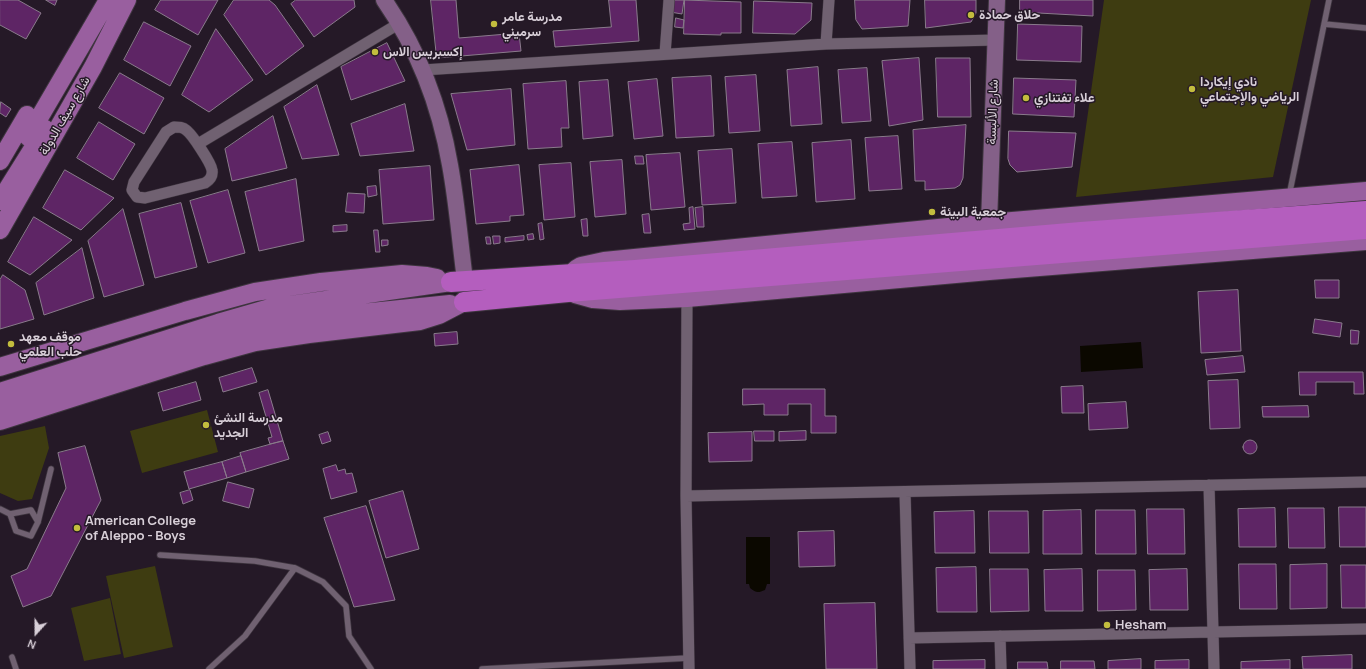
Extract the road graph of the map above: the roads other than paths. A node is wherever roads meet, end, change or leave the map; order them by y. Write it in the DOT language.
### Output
graph roads {
  1 [pos="104,0"];
  2 [pos="108,0"];
  3 [pos="126,0"];
  4 [pos="384,0"];
  5 [pos="669,0"];
  6 [pos="829,0"];
  7 [pos="998,0"];
  8 [pos="1329,0"];
  9 [pos="400,23"];
  10 [pos="1324,24"];
  11 [pos="1366,28"];
  12 [pos="996,40"];
  13 [pos="826,44"];
  14 [pos="665,54"];
  15 [pos="422,70"];
  16 [pos="198,144"];
  17 [pos="12,163"];
  18 [pos="0,184"];
  19 [pos="1366,191"];
  20 [pos="1289,197"];
  21 [pos="0,201"];
  22 [pos="1366,211"];
  23 [pos="988,223"];
  24 [pos="1366,229"];
  25 [pos="0,230"];
  26 [pos="1366,241"];
  27 [pos="458,281"];
  28 [pos="567,283"];
  29 [pos="687,298"];
  30 [pos="464,302"];
  31 [pos="0,367"];
  32 [pos="0,392"];
  33 [pos="0,407"];
  34 [pos="0,421"];
  35 [pos="51,470"];
  36 [pos="1366,482"];
  37 [pos="1209,485"];
  38 [pos="905,492"];
  39 [pos="686,496"];
  40 [pos="0,509"];
  41 [pos="10,514"];
  42 [pos="38,522"];
  43 [pos="160,555"];
  44 [pos="295,568"];
  45 [pos="1366,629"];
  46 [pos="1213,632"];
  47 [pos="1000,636"];
  48 [pos="909,638"];
  49 [pos="12,657"];
  50 [pos="689,664"];
  51 [pos="16,669"];
  52 [pos="208,669"];
  53 [pos="371,669"];
  54 [pos="482,669"];
  55 [pos="910,669"];
  56 [pos="1001,669"];
  57 [pos="1214,669"];
  1 -- 17 [label="main road"];
  2 -- 17 [label="main road"];
  3 -- 17 [label="main road"];
  3 -- 25 [label="main road, شارع سيف الدولة"];
  4 -- 9 [label="street"];
  5 -- 14 [label="street"];
  6 -- 13 [label="street"];
  7 -- 12 [label="street, شارع الألبسة"];
  8 -- 10 [label="lane"];
  9 -- 15 [label="street"];
  9 -- 16 [label="street"];
  10 -- 11 [label="lane"];
  10 -- 20 [label="lane"];
  12 -- 13 [label="street"];
  12 -- 23 [label="street, شارع الألبسة"];
  13 -- 14 [label="street"];
  14 -- 15 [label="street"];
  15 -- 27 [label="street"];
  16 -- 16 [label="street"];
  17 -- 18 [label="main road"];
  17 -- 21 [label="main road"];
  19 -- 20 [label="main road"];
  20 -- 23 [label="main road"];
  22 -- 28 [label="highway"];
  23 -- 28 [label="main road"];
  24 -- 28 [label="highway"];
  26 -- 29 [label="main road"];
  27 -- 28 [label="highway"];
  27 -- 31 [label="main road"];
  27 -- 32 [label="main road"];
  28 -- 29 [label="main road"];
  28 -- 30 [label="highway"];
  29 -- 39 [label="street"];
  30 -- 33 [label="main road"];
  30 -- 34 [label="main road"];
  35 -- 42 [label="lane"];
  36 -- 37 [label="street"];
  37 -- 38 [label="street"];
  37 -- 46 [label="street"];
  38 -- 39 [label="street"];
  38 -- 48 [label="street"];
  39 -- 50 [label="street"];
  40 -- 41 [label="lane"];
  41 -- 42 [label="lane"];
  41 -- 42 [label="lane"];
  43 -- 44 [label="lane"];
  44 -- 52 [label="lane"];
  44 -- 53 [label="lane"];
  45 -- 46 [label="street"];
  46 -- 47 [label="street"];
  46 -- 57 [label="street"];
  47 -- 48 [label="street"];
  47 -- 56 [label="street"];
  48 -- 55 [label="street"];
  49 -- 51 [label="lane"];
  50 -- 54 [label="lane"];
}
